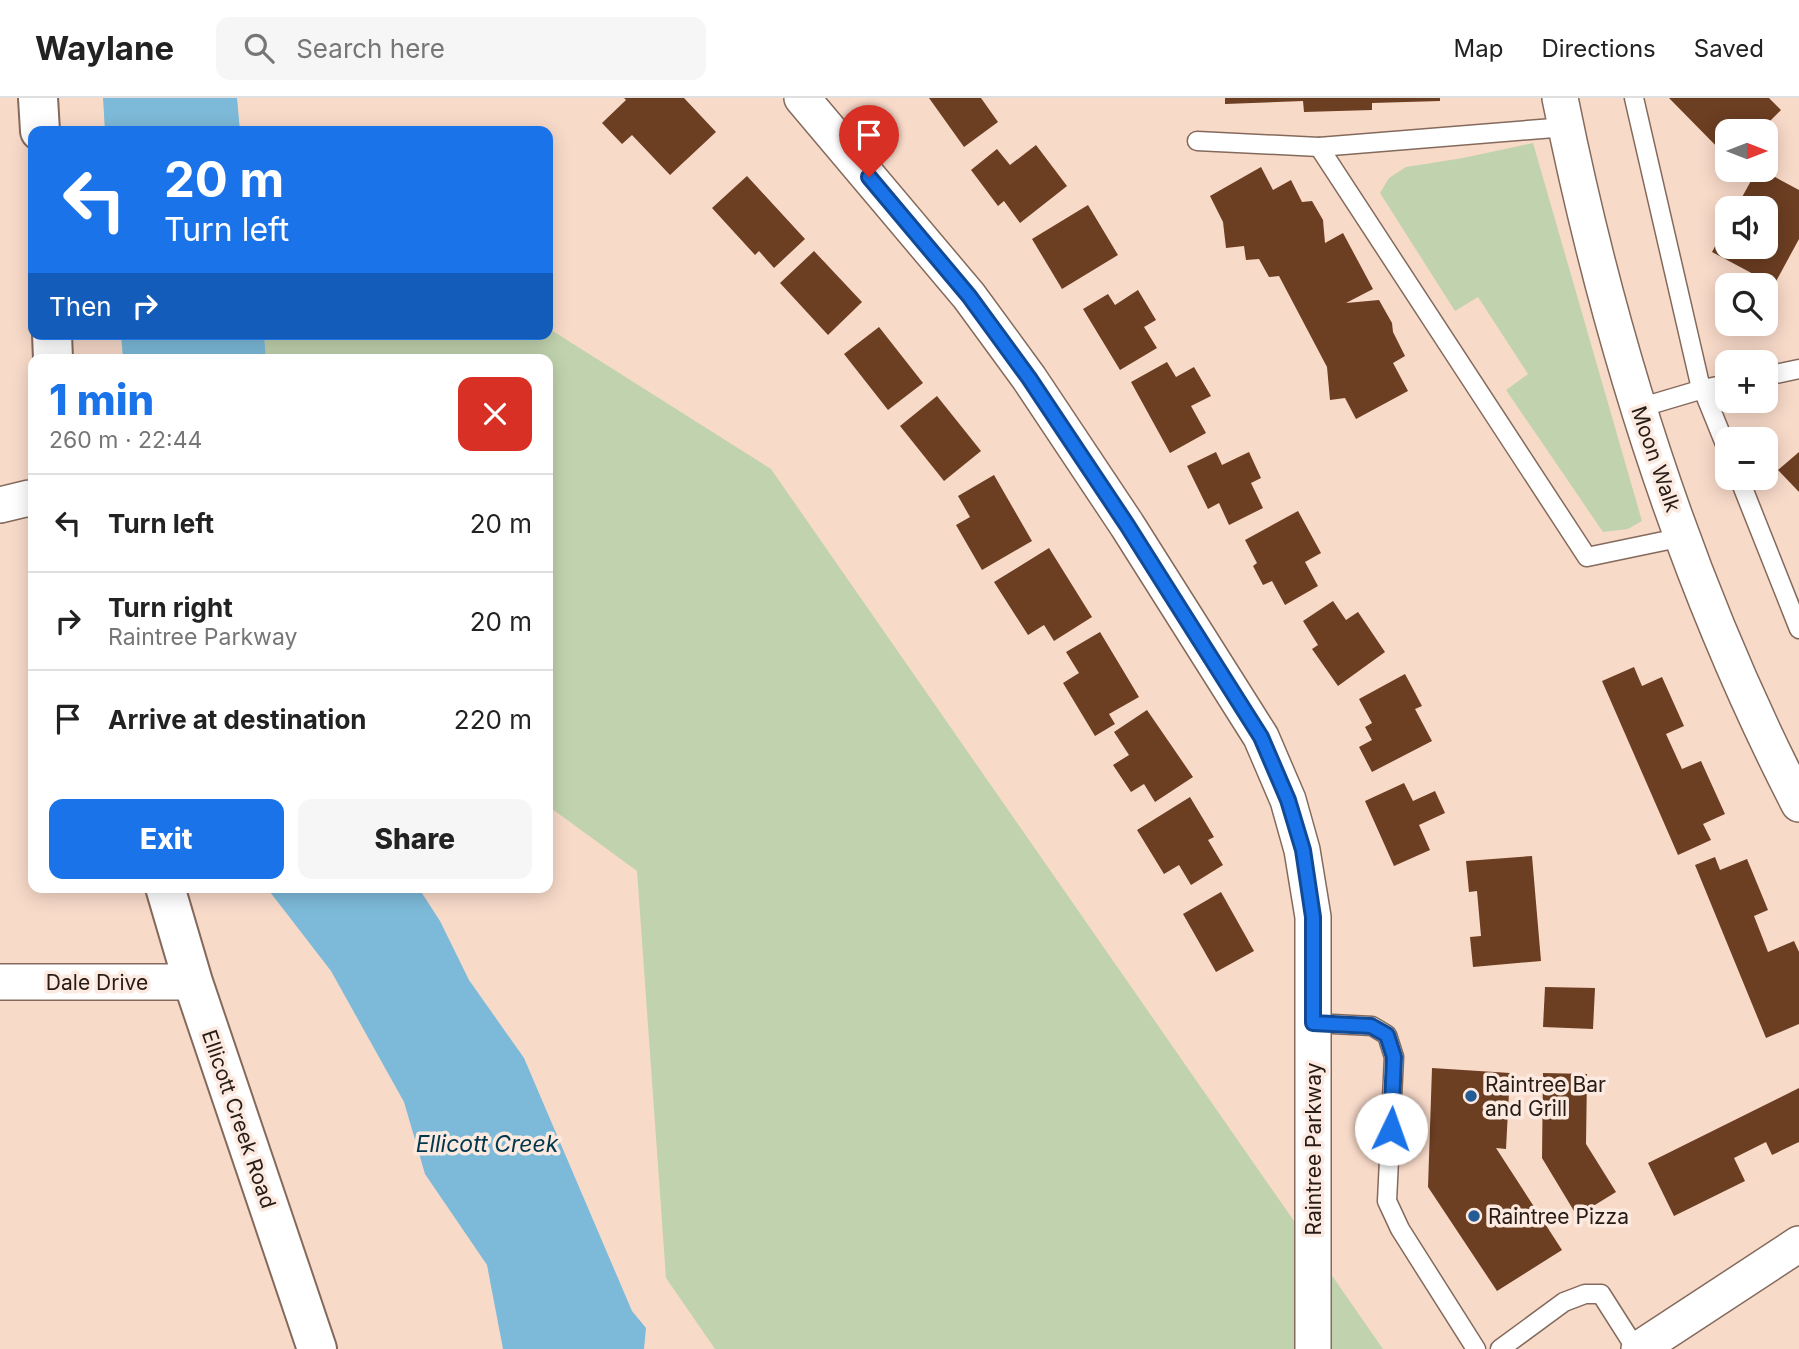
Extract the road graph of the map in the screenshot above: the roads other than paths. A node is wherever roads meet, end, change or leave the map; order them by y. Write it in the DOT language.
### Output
graph roads {
  1 [pos="38,98"];
  2 [pos="802,98"];
  3 [pos="1634,98"];
  4 [pos="1563,112"];
  5 [pos="40,126"];
  6 [pos="1197,141"];
  7 [pos="1319,147"];
  8 [pos="1799,369"];
  9 [pos="1778,373"];
  10 [pos="1715,386"];
  11 [pos="1703,389"];
  12 [pos="1639,408"];
  13 [pos="1718,427"];
  14 [pos="1744,490"];
  15 [pos="28,499"];
  16 [pos="0,505"];
  17 [pos="1683,537"];
  18 [pos="1799,629"];
  19 [pos="1796,792"];
  20 [pos="167,893"];
  21 [pos="0,982"];
  22 [pos="193,982"];
  23 [pos="1313,1023"];
  24 [pos="1799,1244"];
  25 [pos="317,1349"];
  26 [pos="1313,1349"];
  27 [pos="1476,1349"];
  28 [pos="1500,1349"];
  29 [pos="1637,1349"];
  1 -- 5 [label="street"];
  2 -- 23 [label="street, Raintree Parkway"];
  3 -- 11 [label="lane"];
  4 -- 7 [label="lane"];
  4 -- 12 [label="street, Moon Walk"];
  6 -- 7 [label="lane"];
  7 -- 17 [label="lane"];
  8 -- 9 [label="lane"];
  10 -- 11 [label="lane"];
  11 -- 12 [label="lane"];
  11 -- 13 [label="lane"];
  12 -- 17 [label="street, Moon Walk"];
  14 -- 18 [label="lane"];
  15 -- 16 [label="street"];
  17 -- 19 [label="street, Moon Walk"];
  20 -- 22 [label="street, Ellicott Creek Road"];
  21 -- 22 [label="street, Dale Drive"];
  22 -- 25 [label="street, Ellicott Creek Road"];
  23 -- 26 [label="street, Raintree Parkway"];
  23 -- 27 [label="lane"];
  24 -- 29 [label="street"];
  28 -- 29 [label="lane"];
}
